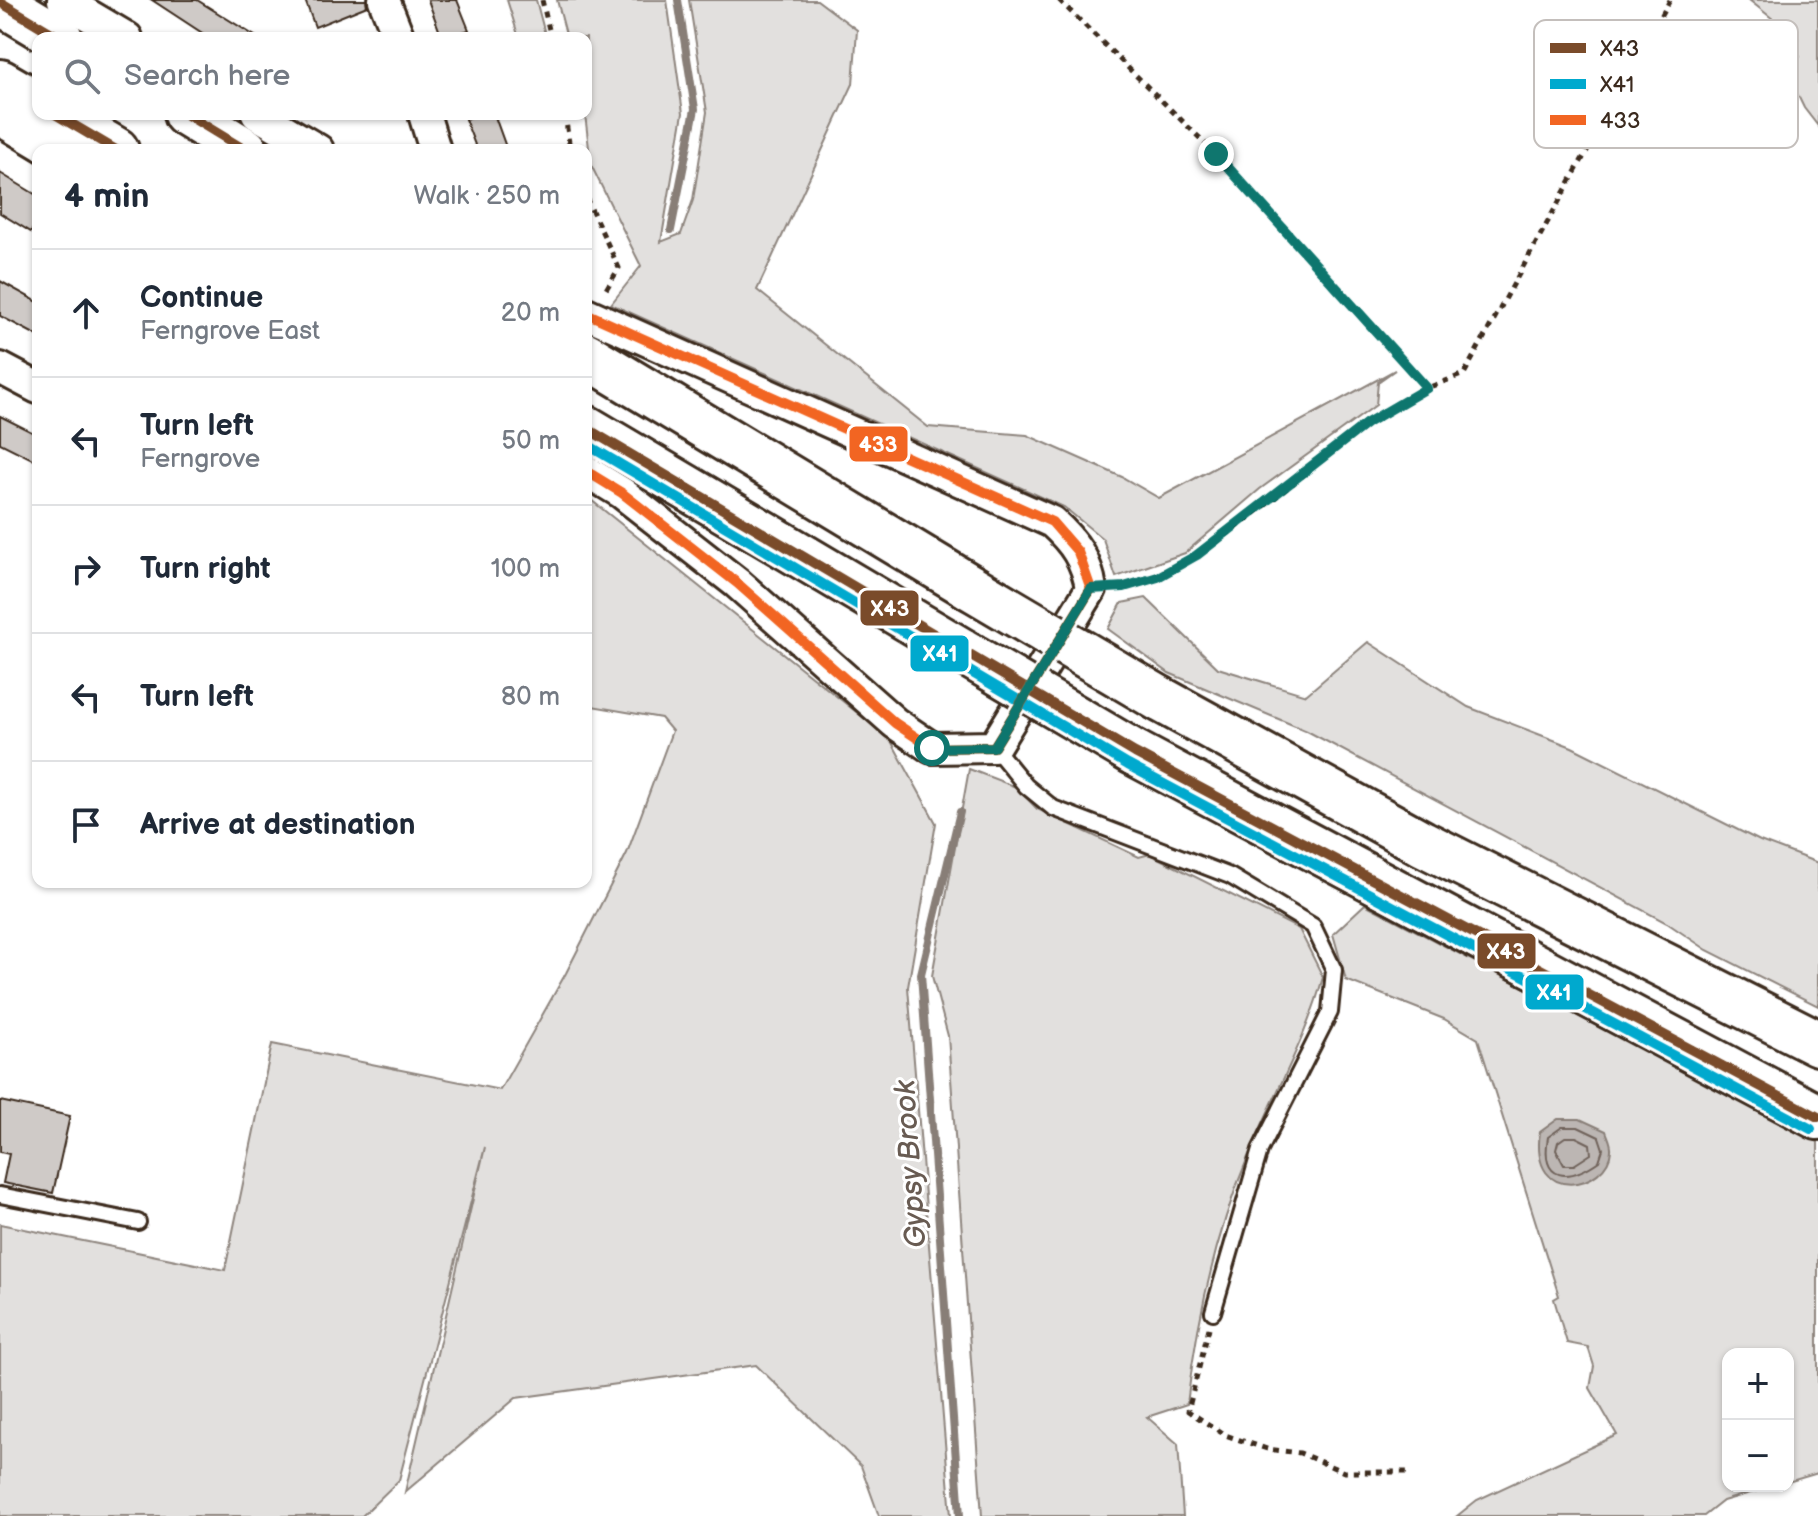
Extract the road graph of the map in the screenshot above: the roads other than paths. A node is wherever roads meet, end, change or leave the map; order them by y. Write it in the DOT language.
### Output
graph roads {
  1 [pos="63,0"];
  2 [pos="384,0"];
  3 [pos="0,2"];
  4 [pos="50,32"];
  5 [pos="117,32"];
  6 [pos="397,32"];
  7 [pos="0,82"];
  8 [pos="32,101"];
  9 [pos="0,120"];
  10 [pos="65,120"];
  11 [pos="196,120"];
  12 [pos="267,120"];
  13 [pos="426,120"];
  14 [pos="40,144"];
  15 [pos="106,144"];
  16 [pos="235,144"];
  17 [pos="308,144"];
  18 [pos="433,144"];
  19 [pos="592,330"];
  20 [pos="592,331"];
  21 [pos="0,368"];
  22 [pos="32,385"];
  23 [pos="592,432"];
  24 [pos="592,475"];
  25 [pos="994,747"];
  26 [pos="1818,1043"];
  27 [pos="1818,1117"];
  28 [pos="0,1195"];
  29 [pos="138,1222"];
  30 [pos="1213,1312"];
  1 -- 5 [label="street"];
  2 -- 6 [label="street"];
  3 -- 4 [label="highway"];
  7 -- 8 [label="highway"];
  9 -- 14 [label="street"];
  10 -- 15 [label="highway"];
  11 -- 16 [label="highway"];
  12 -- 17 [label="street"];
  13 -- 18 [label="street"];
  19 -- 25 [label="street"];
  20 -- 26 [label="highway, bridge"];
  21 -- 22 [label="street"];
  23 -- 27 [label="highway, bridge"];
  24 -- 25 [label="street"];
  25 -- 30 [label="lane"];
  28 -- 29 [label="lane"];
}
